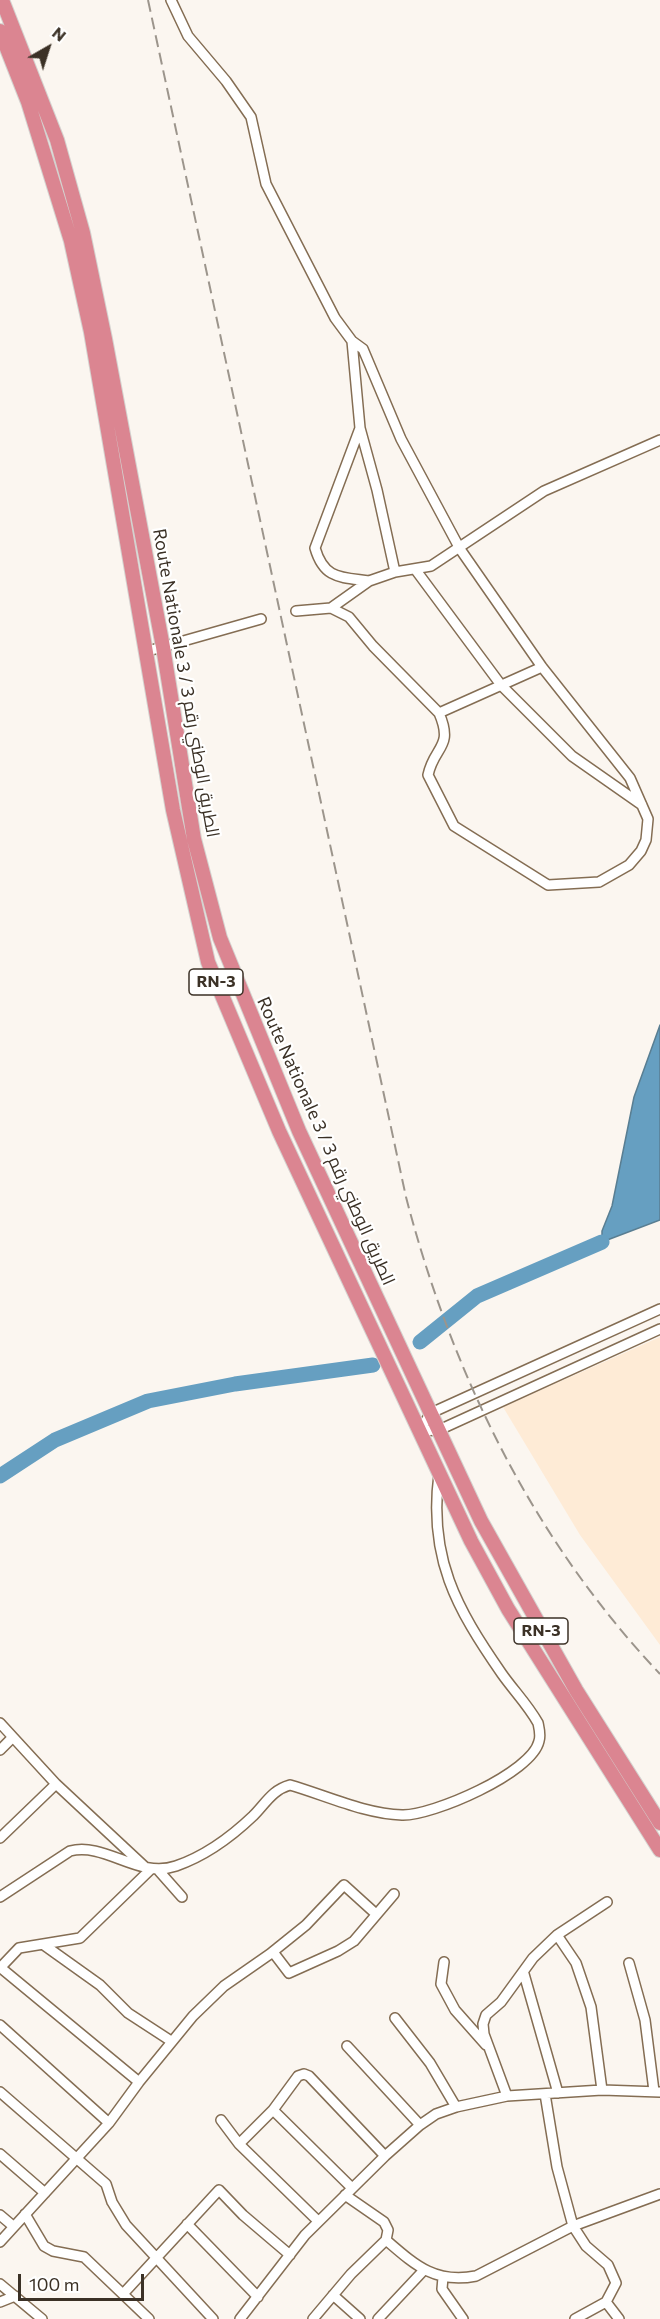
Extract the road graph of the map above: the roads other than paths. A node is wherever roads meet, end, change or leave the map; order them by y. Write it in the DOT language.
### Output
graph roads {
  1 [pos="2,0"];
  2 [pos="171,0"];
  3 [pos="0,31"];
  4 [pos="352,341"];
  5 [pos="360,428"];
  6 [pos="660,440"];
  7 [pos="460,549"];
  8 [pos="415,569"];
  9 [pos="395,572"];
  10 [pos="369,580"];
  11 [pos="331,608"];
  12 [pos="296,611"];
  13 [pos="261,619"];
  14 [pos="163,647"];
  15 [pos="148,651"];
  16 [pos="542,667"];
  17 [pos="501,684"];
  18 [pos="439,713"];
  19 [pos="644,807"];
  20 [pos="660,1309"];
  21 [pos="621,1326"];
  22 [pos="660,1329"];
  23 [pos="628,1342"];
  24 [pos="546,1360"];
  25 [pos="554,1377"];
  26 [pos="431,1413"];
  27 [pos="439,1430"];
  28 [pos="419,1431"];
  29 [pos="439,1474"];
  30 [pos="0,1723"];
  31 [pos="12,1738"];
  32 [pos="0,1750"];
  33 [pos="56,1784"];
  34 [pos="638,1788"];
  35 [pos="625,1796"];
  36 [pos="660,1823"];
  37 [pos="0,1838"];
  38 [pos="660,1850"];
  39 [pos="152,1870"];
  40 [pos="394,1893"];
  41 [pos="0,1897"];
  42 [pos="182,1897"];
  43 [pos="607,1902"];
  44 [pos="376,1914"];
  45 [pos="557,1935"];
  46 [pos="44,1946"];
  47 [pos="273,1952"];
  48 [pos="444,1962"];
  49 [pos="629,1963"];
  50 [pos="0,1968"];
  51 [pos="525,1974"];
  52 [pos="395,2018"];
  53 [pos="0,2025"];
  54 [pos="171,2041"];
  55 [pos="347,2046"];
  56 [pos="490,2050"];
  57 [pos="139,2082"];
  58 [pos="602,2090"];
  59 [pos="657,2091"];
  60 [pos="0,2092"];
  61 [pos="558,2093"];
  62 [pos="545,2094"];
  63 [pos="507,2096"];
  64 [pos="456,2107"];
  65 [pos="273,2110"];
  66 [pos="221,2120"];
  67 [pos="109,2123"];
  68 [pos="420,2125"];
  69 [pos="239,2144"];
  70 [pos="0,2154"];
  71 [pos="385,2156"];
  72 [pos="77,2159"];
  73 [pos="349,2192"];
  74 [pos="45,2193"];
  75 [pos="660,2194"];
  76 [pos="25,2214"];
  77 [pos="0,2215"];
  78 [pos="318,2221"];
  79 [pos="188,2224"];
  80 [pos="13,2226"];
  81 [pos="573,2226"];
  82 [pos="386,2240"];
  83 [pos="0,2242"];
  84 [pos="290,2255"];
  85 [pos="156,2259"];
  86 [pos="424,2270"];
  87 [pos="443,2277"];
  88 [pos="0,2284"];
  89 [pos="123,2294"];
  90 [pos="333,2295"];
  91 [pos="15,2296"];
  92 [pos="258,2297"];
  93 [pos="0,2302"];
  94 [pos="606,2302"];
  95 [pos="42,2319"];
  96 [pos="149,2319"];
  97 [pos="213,2319"];
  98 [pos="240,2319"];
  99 [pos="313,2319"];
  100 [pos="360,2319"];
  101 [pos="378,2319"];
  102 [pos="464,2319"];
  103 [pos="575,2319"];
  104 [pos="619,2319"];
  1 -- 14 [label="highway, Route Nationale 3 / الطريق الوطني رقم 3 / RN-3"];
  2 -- 4 [label="street"];
  3 -- 15 [label="highway, Route Nationale 3 / الطريق الوطني رقم 3 / RN-3"];
  4 -- 5 [label="street"];
  4 -- 7 [label="street"];
  5 -- 9 [label="street"];
  5 -- 10 [label="street"];
  6 -- 7 [label="street"];
  7 -- 8 [label="street"];
  7 -- 16 [label="street"];
  8 -- 9 [label="street"];
  8 -- 17 [label="street"];
  9 -- 10 [label="street"];
  10 -- 11 [label="street"];
  11 -- 12 [label="street"];
  11 -- 18 [label="street"];
  13 -- 14 [label="street"];
  14 -- 15 [label="street"];
  14 -- 26 [label="highway, Route Nationale 3 / الطريق الوطني رقم 3 / RN-3"];
  15 -- 28 [label="highway, Route Nationale 3 / الطريق الوطني رقم 3 / RN-3"];
  16 -- 17 [label="street"];
  16 -- 19 [label="street"];
  17 -- 18 [label="street"];
  17 -- 19 [label="street"];
  18 -- 19 [label="street"];
  20 -- 21 [label="street"];
  21 -- 23 [label="street"];
  21 -- 24 [label="street"];
  22 -- 23 [label="street"];
  23 -- 25 [label="street"];
  24 -- 25 [label="street"];
  24 -- 26 [label="street"];
  25 -- 27 [label="street"];
  26 -- 27 [label="highway, Route Nationale 3 / الطريق الوطني رقم 3 / RN-3"];
  26 -- 28 [label="street"];
  27 -- 28 [label="street"];
  27 -- 34 [label="highway, Route Nationale 3 / الطريق الوطني رقم 3 / RN-3"];
  28 -- 29 [label="highway, Route Nationale 3 / الطريق الوطني رقم 3 / RN-3"];
  29 -- 35 [label="highway, Route Nationale 3 / الطريق الوطني رقم 3 / RN-3"];
  29 -- 39 [label="street"];
  30 -- 31 [label="street"];
  31 -- 32 [label="street"];
  31 -- 33 [label="street"];
  33 -- 37 [label="street"];
  33 -- 39 [label="street"];
  34 -- 35 [label="highway"];
  34 -- 36 [label="highway, Route Nationale 3 / الطريق الوطني رقم 3 / RN-3"];
  35 -- 38 [label="highway, Route Nationale 3 / الطريق الوطني رقم 3 / RN-3"];
  39 -- 41 [label="street"];
  39 -- 42 [label="street"];
  39 -- 46 [label="street"];
  40 -- 44 [label="street"];
  43 -- 45 [label="street"];
  44 -- 47 [label="street"];
  44 -- 47 [label="street"];
  45 -- 51 [label="street"];
  45 -- 58 [label="street"];
  46 -- 50 [label="street"];
  46 -- 54 [label="street"];
  47 -- 54 [label="street"];
  48 -- 56 [label="street"];
  49 -- 59 [label="street"];
  50 -- 57 [label="street"];
  51 -- 56 [label="street"];
  51 -- 61 [label="street"];
  52 -- 64 [label="street"];
  53 -- 67 [label="street"];
  54 -- 57 [label="street"];
  55 -- 68 [label="street"];
  56 -- 63 [label="street"];
  57 -- 67 [label="street"];
  58 -- 59 [label="street"];
  58 -- 61 [label="street"];
  60 -- 72 [label="street"];
  61 -- 62 [label="street"];
  62 -- 63 [label="street"];
  62 -- 81 [label="street"];
  63 -- 64 [label="street"];
  64 -- 68 [label="street"];
  65 -- 69 [label="street"];
  65 -- 71 [label="street"];
  65 -- 73 [label="street"];
  66 -- 69 [label="street"];
  67 -- 72 [label="street"];
  68 -- 71 [label="street"];
  69 -- 78 [label="street"];
  70 -- 74 [label="street"];
  71 -- 73 [label="street"];
  72 -- 74 [label="street"];
  72 -- 85 [label="street"];
  73 -- 78 [label="street"];
  73 -- 82 [label="street"];
  74 -- 76 [label="street"];
  75 -- 81 [label="street"];
  76 -- 80 [label="street"];
  76 -- 89 [label="street"];
  77 -- 80 [label="street"];
  78 -- 84 [label="street"];
  79 -- 84 [label="street"];
  79 -- 85 [label="street"];
  79 -- 92 [label="street"];
  80 -- 83 [label="street"];
  81 -- 87 [label="street"];
  81 -- 94 [label="street"];
  82 -- 86 [label="street"];
  82 -- 90 [label="street"];
  84 -- 92 [label="street"];
  85 -- 89 [label="street"];
  85 -- 97 [label="street"];
  86 -- 87 [label="street"];
  86 -- 101 [label="street"];
  87 -- 102 [label="street"];
  88 -- 91 [label="street"];
  89 -- 96 [label="street"];
  90 -- 99 [label="street"];
  90 -- 100 [label="street"];
  91 -- 93 [label="street"];
  91 -- 95 [label="street"];
  92 -- 98 [label="street"];
  94 -- 103 [label="street"];
  94 -- 104 [label="street"];
}
